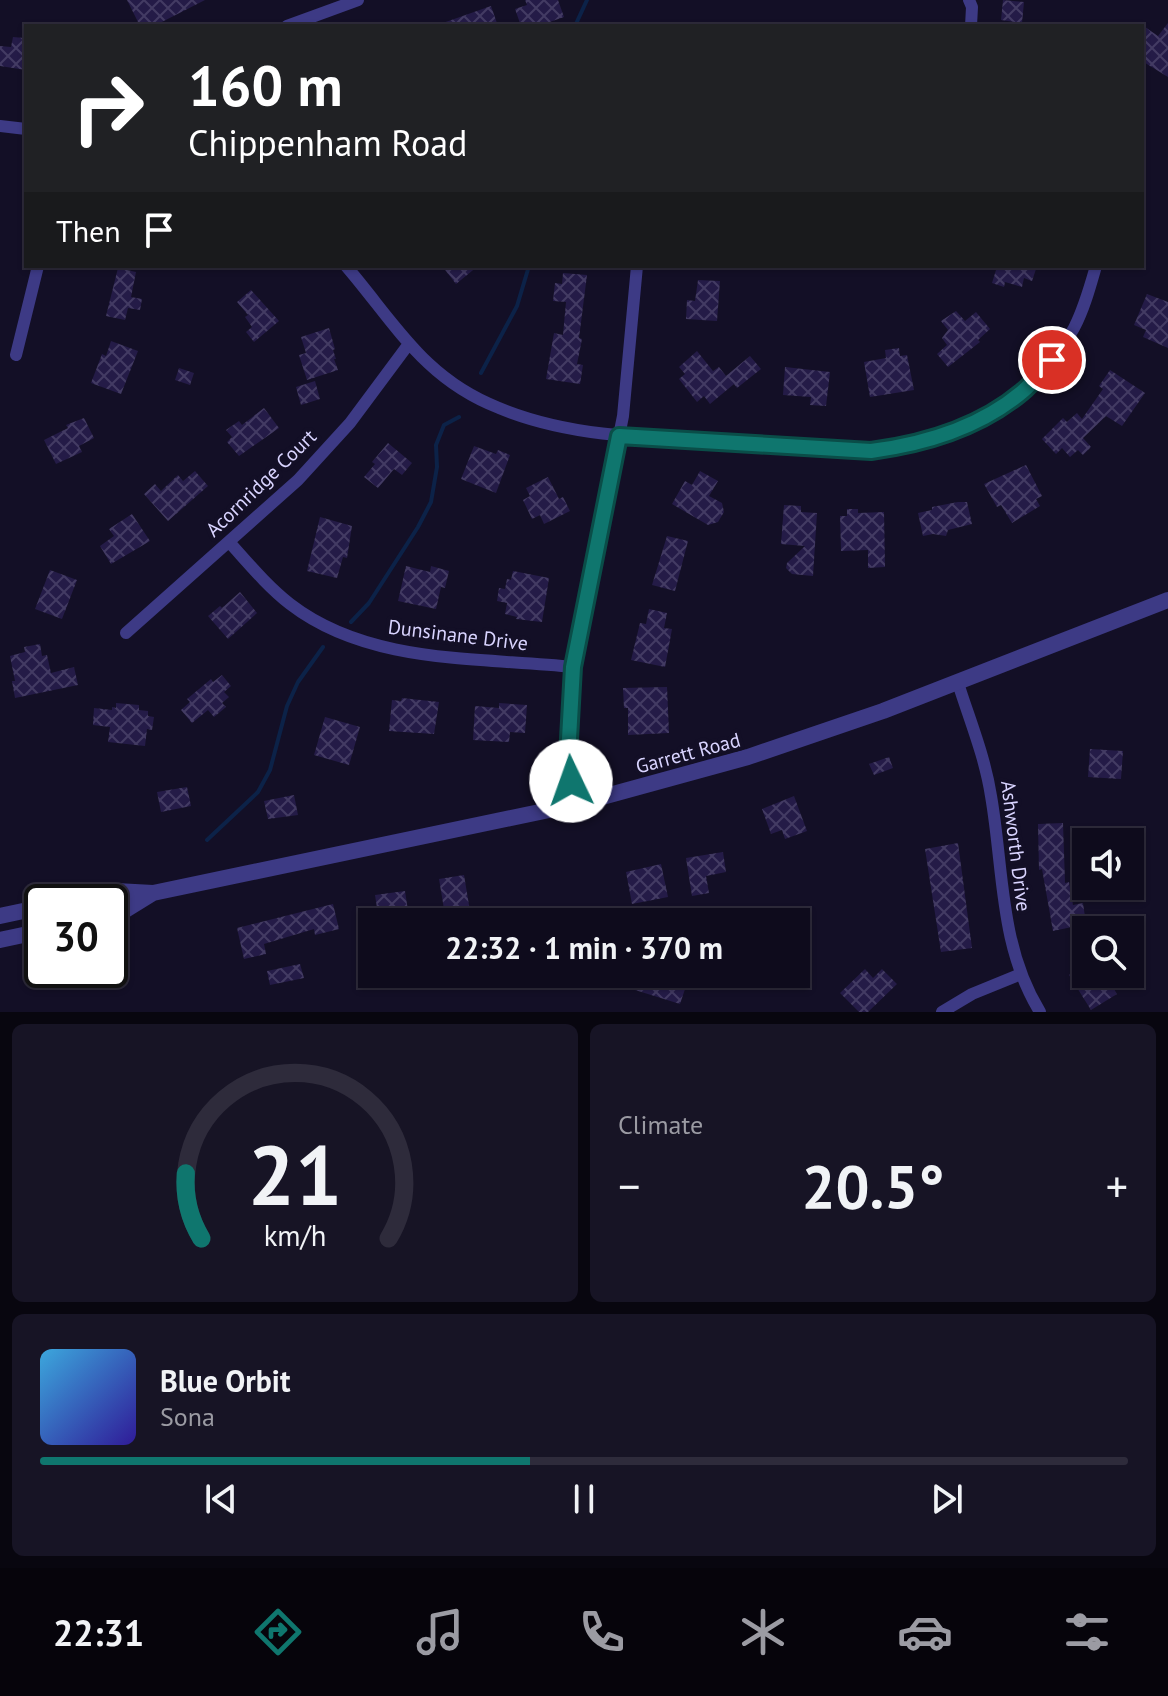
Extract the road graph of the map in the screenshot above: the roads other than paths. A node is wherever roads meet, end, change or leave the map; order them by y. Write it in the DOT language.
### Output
graph roads {
  1 [pos="358,0"];
  2 [pos="969,0"];
  3 [pos="292,24"];
  4 [pos="971,24"];
  5 [pos="0,126"];
  6 [pos="24,129"];
  7 [pos="38,268"];
  8 [pos="348,268"];
  9 [pos="637,268"];
  10 [pos="1095,268"];
  11 [pos="408,345"];
  12 [pos="16,355"];
  13 [pos="619,436"];
  14 [pos="230,543"];
  15 [pos="1168,600"];
  16 [pos="126,633"];
  17 [pos="573,667"];
  18 [pos="958,683"];
  19 [pos="573,805"];
  20 [pos="128,892"];
  21 [pos="153,893"];
  22 [pos="128,908"];
  23 [pos="24,911"];
  24 [pos="0,916"];
  25 [pos="24,935"];
  26 [pos="0,940"];
  27 [pos="1021,974"];
  28 [pos="942,1012"];
  29 [pos="1040,1012"];
  1 -- 3 [label="street"];
  2 -- 4 [label="street"];
  5 -- 6 [label="street"];
  7 -- 12 [label="street"];
  8 -- 11 [label="street"];
  9 -- 13 [label="street"];
  10 -- 13 [label="street"];
  11 -- 13 [label="street"];
  11 -- 14 [label="street, Acornridge Court"];
  13 -- 17 [label="street"];
  14 -- 16 [label="street, Acornridge Court"];
  14 -- 17 [label="street, Dunsinane Drive"];
  15 -- 18 [label="street, Garrett Road"];
  17 -- 19 [label="street"];
  18 -- 19 [label="street, Garrett Road"];
  18 -- 27 [label="street, Ashworth Drive"];
  19 -- 21 [label="street, Garrett Road"];
  20 -- 21 [label="street, Garrett Road"];
  21 -- 22 [label="street, Garrett Road"];
  23 -- 24 [label="street"];
  25 -- 26 [label="street"];
  27 -- 28 [label="street"];
  27 -- 29 [label="street, Ashworth Drive"];
}
